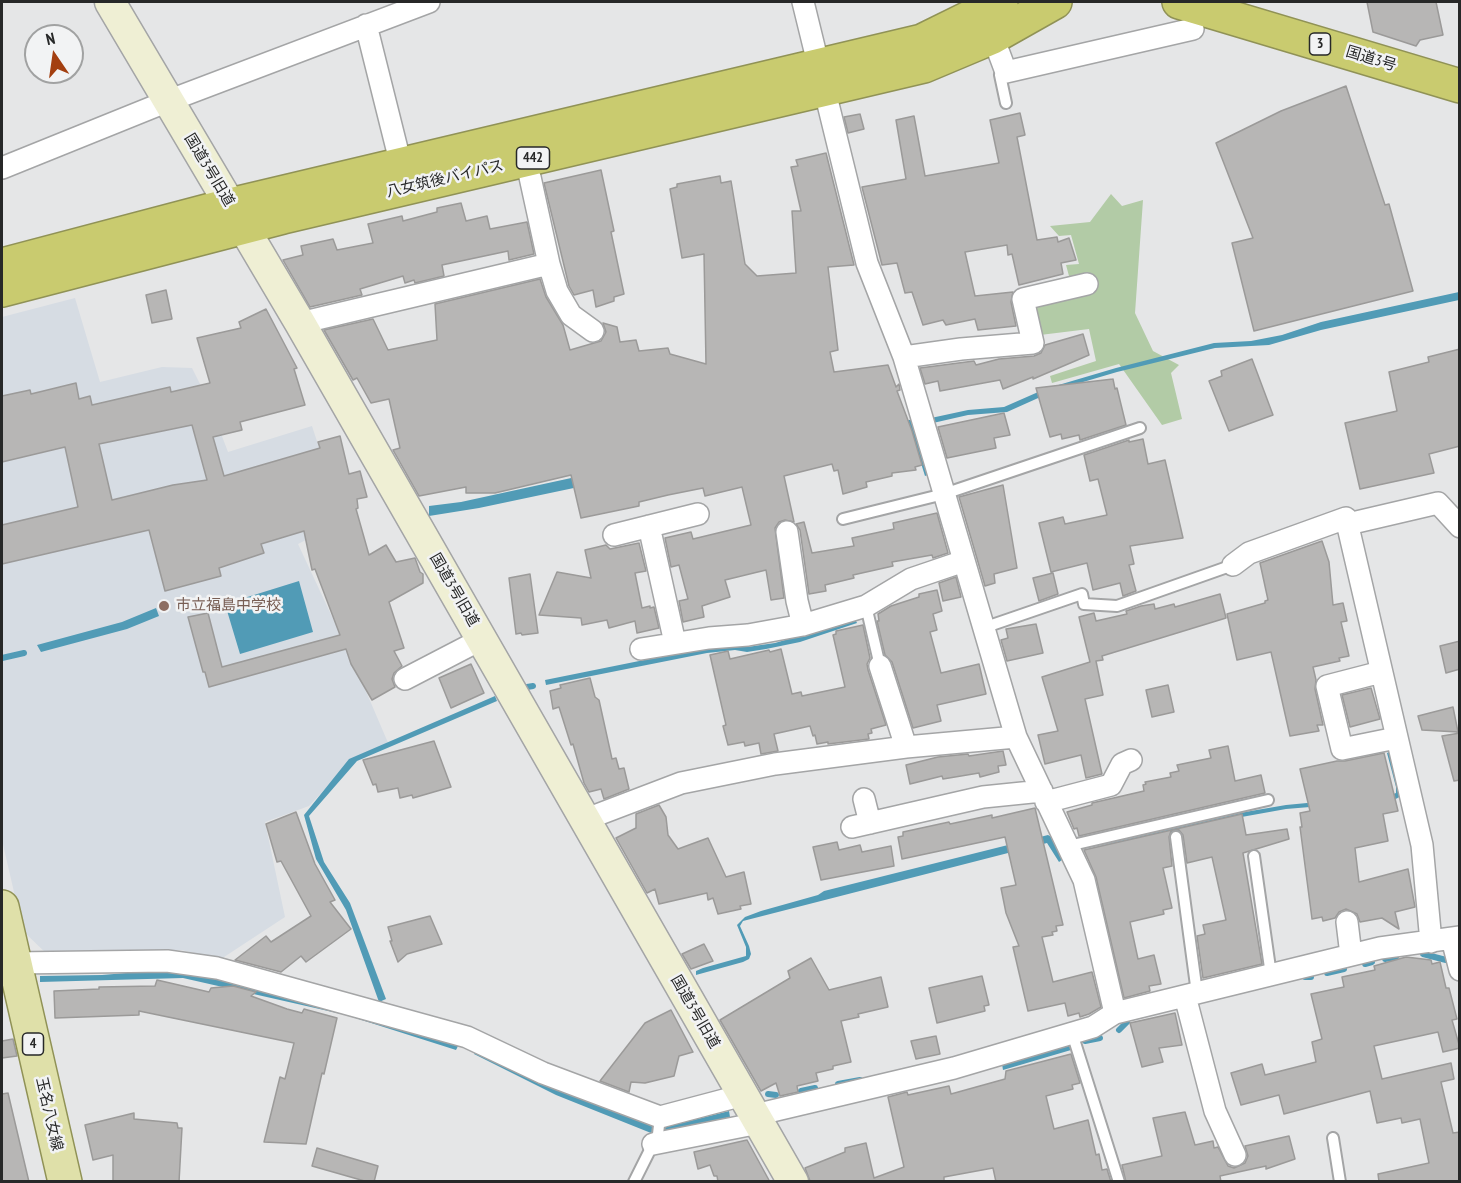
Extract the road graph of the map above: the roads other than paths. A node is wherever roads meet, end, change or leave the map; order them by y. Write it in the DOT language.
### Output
graph roads {
  1 [pos="110,2"];
  2 [pos="429,2"];
  3 [pos="803,2"];
  4 [pos="1054,2"];
  5 [pos="1184,9"];
  6 [pos="992,13"];
  7 [pos="366,25"];
  8 [pos="1006,72"];
  9 [pos="823,77"];
  10 [pos="1460,86"];
  11 [pos="168,101"];
  12 [pos="1006,103"];
  13 [pos="401,165"];
  14 [pos="2,168"];
  15 [pos="530,177"];
  16 [pos="237,216"];
  17 [pos="549,264"];
  18 [pos="2,265"];
  19 [pos="1087,284"];
  20 [pos="2,290"];
  21 [pos="300,323"];
  22 [pos="593,332"];
  23 [pos="963,335"];
  24 [pos="902,352"];
  25 [pos="1140,428"];
  26 [pos="944,494"];
  27 [pos="698,514"];
  28 [pos="843,519"];
  29 [pos="1348,524"];
  30 [pos="649,526"];
  31 [pos="1460,527"];
  32 [pos="787,532"];
  33 [pos="614,535"];
  34 [pos="964,561"];
  35 [pos="1233,565"];
  36 [pos="866,606"];
  37 [pos="803,625"];
  38 [pos="983,628"];
  39 [pos="482,639"];
  40 [pos="675,643"];
  41 [pos="641,649"];
  42 [pos="880,666"];
  43 [pos="1381,672"];
  44 [pos="405,679"];
  45 [pos="1016,737"];
  46 [pos="1396,738"];
  47 [pos="906,747"];
  48 [pos="1131,760"];
  49 [pos="1044,796"];
  50 [pos="864,800"];
  51 [pos="1268,800"];
  52 [pos="597,815"];
  53 [pos="1176,837"];
  54 [pos="1068,846"];
  55 [pos="1254,856"];
  56 [pos="2,907"];
  57 [pos="1347,922"];
  58 [pos="1456,938"];
  59 [pos="1431,942"];
  60 [pos="1351,955"];
  61 [pos="11,969"];
  62 [pos="1460,970"];
  63 [pos="1271,975"];
  64 [pos="1191,994"];
  65 [pos="1115,1013"];
  66 [pos="1072,1033"];
  67 [pos="752,1111"];
  68 [pos="660,1117"];
  69 [pos="1333,1138"];
  70 [pos="653,1144"];
  71 [pos="1235,1155"];
  72 [pos="65,1182"];
  73 [pos="634,1182"];
  74 [pos="793,1182"];
  75 [pos="1119,1182"];
  76 [pos="1340,1182"];
  1 -- 11 [label="street, 国道3号旧道"];
  2 -- 7 [label="street"];
  3 -- 9 [label="street"];
  4 -- 6 [label="highway, 八女筑後バイパス / 442"];
  5 -- 8 [label="street"];
  5 -- 10 [label="highway, 国道3号 / 3"];
  6 -- 8 [label="street"];
  6 -- 9 [label="highway, 八女筑後バイパス / 442"];
  7 -- 11 [label="street"];
  7 -- 13 [label="street"];
  8 -- 12 [label="lane"];
  9 -- 13 [label="highway, 八女筑後バイパス / 442"];
  9 -- 16 [label="highway, 八女筑後バイパス / 442"];
  9 -- 24 [label="street"];
  11 -- 14 [label="street"];
  11 -- 16 [label="street, 国道3号旧道"];
  13 -- 16 [label="highway, 八女筑後バイパス / 442"];
  15 -- 17 [label="street"];
  16 -- 18 [label="highway, 八女筑後バイパス / 442"];
  16 -- 20 [label="highway, 八女筑後バイパス / 442"];
  16 -- 21 [label="street, 国道3号旧道"];
  17 -- 21 [label="street"];
  17 -- 22 [label="street"];
  19 -- 24 [label="street"];
  21 -- 39 [label="street, 国道3号旧道"];
  23 -- 24 [label="street"];
  24 -- 26 [label="street"];
  25 -- 26 [label="lane"];
  26 -- 28 [label="lane"];
  26 -- 34 [label="street"];
  27 -- 30 [label="street"];
  29 -- 31 [label="street"];
  29 -- 35 [label="street"];
  29 -- 43 [label="street"];
  30 -- 33 [label="street"];
  30 -- 40 [label="street"];
  32 -- 37 [label="street"];
  34 -- 36 [label="street"];
  34 -- 38 [label="street"];
  35 -- 38 [label="lane"];
  36 -- 37 [label="street"];
  36 -- 42 [label="lane"];
  37 -- 40 [label="street"];
  38 -- 45 [label="street"];
  39 -- 44 [label="street"];
  39 -- 67 [label="street, 国道3号旧道"];
  40 -- 41 [label="street"];
  42 -- 47 [label="street"];
  43 -- 46 [label="street"];
  43 -- 46 [label="street"];
  45 -- 47 [label="street"];
  45 -- 49 [label="street"];
  46 -- 59 [label="street"];
  47 -- 52 [label="street"];
  48 -- 49 [label="street"];
  49 -- 50 [label="street"];
  49 -- 54 [label="street"];
  51 -- 54 [label="lane"];
  53 -- 64 [label="lane"];
  54 -- 65 [label="street"];
  55 -- 63 [label="lane"];
  56 -- 61 [label="main road, 玉名八女線 / 4"];
  57 -- 60 [label="street"];
  58 -- 59 [label="street"];
  58 -- 62 [label="street"];
  59 -- 60 [label="street"];
  60 -- 63 [label="street"];
  61 -- 68 [label="street"];
  61 -- 72 [label="main road, 玉名八女線 / 4"];
  63 -- 64 [label="street"];
  64 -- 65 [label="street"];
  64 -- 71 [label="street"];
  65 -- 66 [label="street"];
  66 -- 67 [label="street"];
  66 -- 75 [label="lane"];
  67 -- 68 [label="street"];
  67 -- 70 [label="street"];
  67 -- 74 [label="street, 国道3号旧道"];
  68 -- 70 [label="lane"];
  69 -- 76 [label="lane"];
  70 -- 73 [label="lane"];
}
